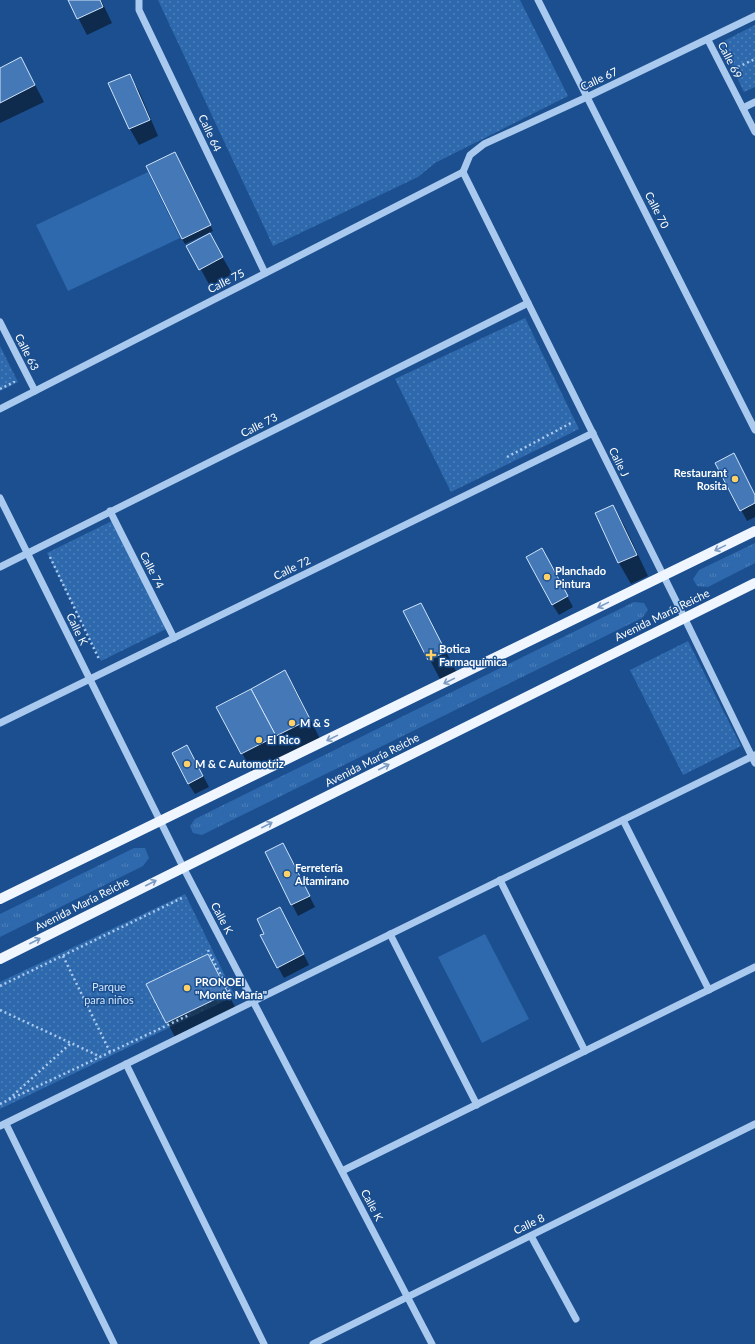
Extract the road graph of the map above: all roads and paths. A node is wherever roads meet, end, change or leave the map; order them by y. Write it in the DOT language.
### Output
graph roads {
  1 [pos="139,0"];
  2 [pos="538,0"];
  3 [pos="755,16"];
  4 [pos="708,40"];
  5 [pos="755,59"];
  6 [pos="734,69"];
  7 [pos="587,97"];
  8 [pos="755,102"];
  9 [pos="743,108"];
  10 [pos="755,132"];
  11 [pos="463,172"];
  12 [pos="264,274"];
  13 [pos="528,303"];
  14 [pos="0,322"];
  15 [pos="11,375"];
  16 [pos="0,389"];
  17 [pos="35,391"];
  18 [pos="0,409"];
  19 [pos="568,417"];
  20 [pos="755,430"];
  21 [pos="593,433"];
  22 [pos="503,459"];
  23 [pos="0,498"];
  24 [pos="110,511"];
  25 [pos="755,531"];
  26 [pos="48,552"];
  27 [pos="27,553"];
  28 [pos="0,567"];
  29 [pos="663,576"];
  30 [pos="755,582"];
  31 [pos="684,617"];
  32 [pos="174,638"];
  33 [pos="100,662"];
  34 [pos="90,679"];
  35 [pos="0,723"];
  36 [pos="754,758"];
  37 [pos="623,820"];
  38 [pos="160,821"];
  39 [pos="184,867"];
  40 [pos="500,880"];
  41 [pos="0,899"];
  42 [pos="186,905"];
  43 [pos="390,934"];
  44 [pos="206,947"];
  45 [pos="63,956"];
  46 [pos="0,959"];
  47 [pos="755,967"];
  48 [pos="0,986"];
  49 [pos="709,990"];
  50 [pos="223,999"];
  51 [pos="254,1002"];
  52 [pos="0,1010"];
  53 [pos="195,1012"];
  54 [pos="71,1043"];
  55 [pos="585,1051"];
  56 [pos="110,1052"];
  57 [pos="101,1057"];
  58 [pos="126,1064"];
  59 [pos="8,1101"];
  60 [pos="0,1104"];
  61 [pos="477,1105"];
  62 [pos="755,1124"];
  63 [pos="3,1125"];
  64 [pos="342,1172"];
  65 [pos="531,1236"];
  66 [pos="408,1297"];
  67 [pos="576,1319"];
  68 [pos="114,1344"];
  69 [pos="264,1344"];
  70 [pos="313,1344"];
  71 [pos="432,1344"];
  1 -- 12 [label="street, Calle 64"];
  2 -- 7 [label="street, Calle 70"];
  3 -- 4 [label="street, Calle 67"];
  4 -- 7 [label="street, Calle 67"];
  4 -- 9 [label="street, Calle 69"];
  5 -- 6 [label="path"];
  7 -- 11 [label="street, Calle 67"];
  7 -- 20 [label="street, Calle 70"];
  8 -- 9 [label="street"];
  9 -- 10 [label="street, Calle 69"];
  11 -- 12 [label="street, Calle 75"];
  11 -- 13 [label="street, Calle J"];
  12 -- 17 [label="street, Calle 75"];
  13 -- 21 [label="street, Calle J"];
  13 -- 24 [label="street, Calle 73"];
  14 -- 17 [label="street, Calle 63"];
  15 -- 16 [label="path"];
  17 -- 18 [label="street, Calle 75"];
  19 -- 22 [label="path"];
  21 -- 29 [label="street, Calle J"];
  21 -- 32 [label="street, Calle 72"];
  23 -- 27 [label="street, Calle K"];
  24 -- 27 [label="street, Calle 73"];
  24 -- 32 [label="street, Calle 74"];
  25 -- 29 [label="main road, one-way"];
  26 -- 33 [label="path"];
  27 -- 28 [label="street, Calle 73"];
  27 -- 34 [label="street, Calle K"];
  29 -- 31 [label="street, Calle J"];
  29 -- 38 [label="main road, one-way"];
  30 -- 31 [label="main road, Avenida María Reiche"];
  31 -- 36 [label="street, Calle J"];
  39 -- 31 [label="main road, Avenida María Reiche, one-way"];
  32 -- 34 [label="street, Calle 72"];
  34 -- 35 [label="street, Calle 72"];
  34 -- 38 [label="street, Calle K"];
  36 -- 37 [label="street"];
  37 -- 40 [label="street"];
  37 -- 49 [label="street"];
  38 -- 39 [label="street, Calle K"];
  38 -- 41 [label="main road"];
  46 -- 39 [label="main road, Avenida María Reiche, one-way"];
  39 -- 51 [label="street, Calle K"];
  40 -- 43 [label="street"];
  40 -- 55 [label="street"];
  42 -- 45 [label="path"];
  43 -- 51 [label="street"];
  43 -- 61 [label="street"];
  44 -- 50 [label="path"];
  45 -- 48 [label="path"];
  45 -- 56 [label="path"];
  47 -- 49 [label="street"];
  49 -- 55 [label="street"];
  51 -- 58 [label="street"];
  51 -- 64 [label="street, Calle K"];
  52 -- 54 [label="path"];
  53 -- 56 [label="path"];
  54 -- 57 [label="path"];
  54 -- 59 [label="path"];
  55 -- 61 [label="street"];
  56 -- 57 [label="path"];
  57 -- 59 [label="path"];
  58 -- 63 [label="street"];
  58 -- 69 [label="street"];
  59 -- 60 [label="path"];
  61 -- 64 [label="street"];
  62 -- 65 [label="street, Calle 8"];
  63 -- 68 [label="street"];
  64 -- 66 [label="street, Calle K"];
  65 -- 66 [label="street, Calle 8"];
  65 -- 67 [label="street"];
  66 -- 70 [label="street, Calle 8"];
  66 -- 71 [label="street, Calle K"];
}
